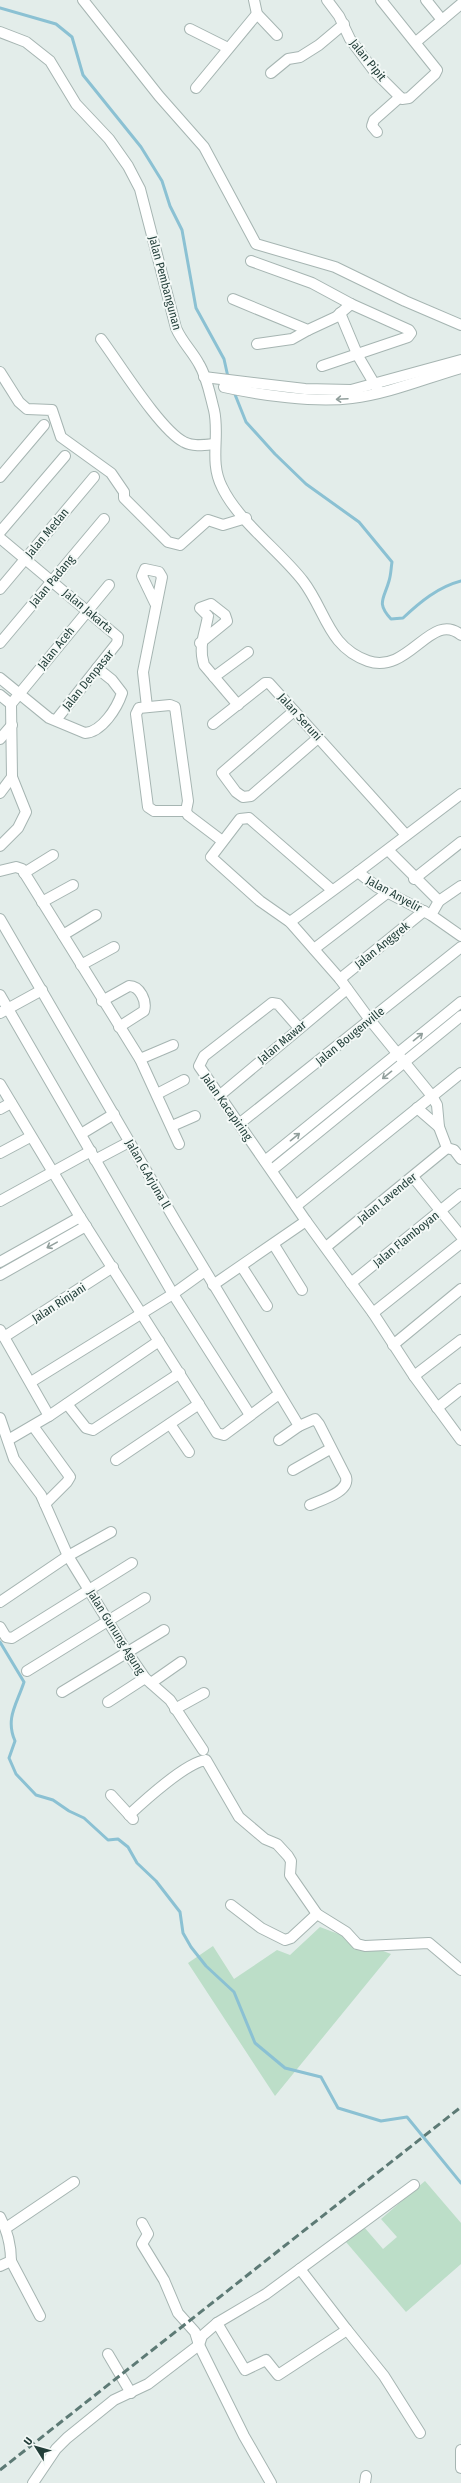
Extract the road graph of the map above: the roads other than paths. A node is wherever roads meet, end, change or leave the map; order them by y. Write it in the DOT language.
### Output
graph roads {
  1 [pos="83,0"];
  2 [pos="254,0"];
  3 [pos="327,0"];
  4 [pos="381,0"];
  5 [pos="426,0"];
  6 [pos="461,4"];
  7 [pos="257,14"];
  8 [pos="442,20"];
  9 [pos="344,24"];
  10 [pos="190,29"];
  11 [pos="0,32"];
  12 [pos="277,35"];
  13 [pos="416,42"];
  14 [pos="228,48"];
  15 [pos="272,73"];
  16 [pos="196,88"];
  17 [pos="400,97"];
  18 [pos="377,132"];
  19 [pos="251,261"];
  20 [pos="233,299"];
  21 [pos="351,304"];
  22 [pos="340,313"];
  23 [pos="461,325"];
  24 [pos="308,330"];
  25 [pos="101,339"];
  26 [pos="257,344"];
  27 [pos="358,356"];
  28 [pos="461,360"];
  29 [pos="322,366"];
  30 [pos="461,368"];
  31 [pos="0,372"];
  32 [pos="205,380"];
  33 [pos="377,388"];
  34 [pos="44,425"];
  35 [pos="215,444"];
  36 [pos="65,456"];
  37 [pos="0,477"];
  38 [pos="94,477"];
  39 [pos="104,518"];
  40 [pos="246,518"];
  41 [pos="0,532"];
  42 [pos="0,538"];
  43 [pos="25,559"];
  44 [pos="52,581"];
  45 [pos="109,585"];
  46 [pos="0,589"];
  47 [pos="155,603"];
  48 [pos="87,610"];
  49 [pos="461,635"];
  50 [pos="118,640"];
  51 [pos="0,643"];
  52 [pos="200,643"];
  53 [pos="248,652"];
  54 [pos="97,668"];
  55 [pos="214,677"];
  56 [pos="0,678"];
  57 [pos="19,694"];
  58 [pos="0,695"];
  59 [pos="11,704"];
  60 [pos="238,705"];
  61 [pos="147,707"];
  62 [pos="294,712"];
  63 [pos="56,720"];
  64 [pos="213,724"];
  65 [pos="12,725"];
  66 [pos="318,738"];
  67 [pos="0,739"];
  68 [pos="12,777"];
  69 [pos="0,793"];
  70 [pos="461,794"];
  71 [pos="186,811"];
  72 [pos="406,835"];
  73 [pos="222,840"];
  74 [pos="461,842"];
  75 [pos="0,846"];
  76 [pos="388,850"];
  77 [pos="53,855"];
  78 [pos="363,868"];
  79 [pos="0,871"];
  80 [pos="24,873"];
  81 [pos="414,879"];
  82 [pos="73,885"];
  83 [pos="461,886"];
  84 [pos="332,890"];
  85 [pos="387,893"];
  86 [pos="42,902"];
  87 [pos="433,909"];
  88 [pos="96,915"];
  89 [pos="0,919"];
  90 [pos="290,922"];
  91 [pos="63,935"];
  92 [pos="461,936"];
  93 [pos="114,946"];
  94 [pos="461,947"];
  95 [pos="314,949"];
  96 [pos="81,965"];
  97 [pos="340,979"];
  98 [pos="346,989"];
  99 [pos="42,990"];
  100 [pos="0,995"];
  101 [pos="102,1001"];
  102 [pos="461,1002"];
  103 [pos="4,1011"];
  104 [pos="461,1016"];
  105 [pos="370,1020"];
  106 [pos="440,1026"];
  107 [pos="119,1027"];
  108 [pos="299,1028"];
  109 [pos="173,1045"];
  110 [pos="401,1058"];
  111 [pos="140,1059"];
  112 [pos="461,1073"];
  113 [pos="184,1080"];
  114 [pos="0,1084"];
  115 [pos="157,1094"];
  116 [pos="218,1096"];
  117 [pos="432,1096"];
  118 [pos="11,1102"];
  119 [pos="417,1108"];
  120 [pos="0,1109"];
  121 [pos="114,1114"];
  122 [pos="195,1116"];
  123 [pos="239,1124"];
  124 [pos="318,1125"];
  125 [pos="172,1126"];
  126 [pos="439,1127"];
  127 [pos="81,1134"];
  128 [pos="30,1137"];
  129 [pos="129,1142"];
  130 [pos="179,1144"];
  131 [pos="447,1148"];
  132 [pos="0,1152"];
  133 [pos="93,1156"];
  134 [pos="461,1159"];
  135 [pos="265,1161"];
  136 [pos="272,1170"];
  137 [pos="53,1172"];
  138 [pos="413,1177"];
  139 [pos="461,1194"];
  140 [pos="0,1201"];
  141 [pos="296,1206"];
  142 [pos="441,1211"];
  143 [pos="80,1217"];
  144 [pos="306,1221"];
  145 [pos="86,1226"];
  146 [pos="461,1236"];
  147 [pos="461,1243"];
  148 [pos="274,1245"];
  149 [pos="326,1247"];
  150 [pos="21,1250"];
  151 [pos="27,1259"];
  152 [pos="0,1262"];
  153 [pos="242,1266"];
  154 [pos="112,1267"];
  155 [pos="204,1271"];
  156 [pos="0,1275"];
  157 [pos="351,1282"];
  158 [pos="213,1285"];
  159 [pos="461,1289"];
  160 [pos="302,1290"];
  161 [pos="173,1294"];
  162 [pos="267,1306"];
  163 [pos="141,1313"];
  164 [pos="373,1313"];
  165 [pos="2,1334"];
  166 [pos="461,1340"];
  167 [pos="159,1342"];
  168 [pos="393,1345"];
  169 [pos="180,1373"];
  170 [pos="414,1376"];
  171 [pos="30,1382"];
  172 [pos="461,1389"];
  173 [pos="279,1394"];
  174 [pos="67,1404"];
  175 [pos="199,1404"];
  176 [pos="437,1408"];
  177 [pos="250,1415"];
  178 [pos="49,1416"];
  179 [pos="0,1418"];
  180 [pos="170,1424"];
  181 [pos="34,1426"];
  182 [pos="299,1426"];
  183 [pos="460,1437"];
  184 [pos="279,1440"];
  185 [pos="5,1445"];
  186 [pos="330,1449"];
  187 [pos="189,1452"];
  188 [pos="116,1460"];
  189 [pos="293,1470"];
  190 [pos="45,1504"];
  191 [pos="310,1505"];
  192 [pos="111,1532"];
  193 [pos="68,1556"];
  194 [pos="132,1563"];
  195 [pos="90,1589"];
  196 [pos="145,1598"];
  197 [pos="0,1602"];
  198 [pos="110,1620"];
  199 [pos="0,1627"];
  200 [pos="164,1630"];
  201 [pos="127,1652"];
  202 [pos="181,1662"];
  203 [pos="27,1671"];
  204 [pos="148,1680"];
  205 [pos="62,1692"];
  206 [pos="204,1693"];
  207 [pos="108,1702"];
  208 [pos="175,1709"];
  209 [pos="203,1755"];
  210 [pos="112,1795"];
  211 [pos="231,1905"];
  212 [pos="317,1914"];
  213 [pos="461,1970"];
  214 [pos="74,2182"];
  215 [pos="414,2184"];
  216 [pos="0,2217"];
  217 [pos="142,2223"];
  218 [pos="6,2228"];
  219 [pos="11,2261"];
  220 [pos="0,2266"];
  221 [pos="300,2269"];
  222 [pos="40,2316"];
  223 [pos="217,2323"];
  224 [pos="347,2330"];
  225 [pos="199,2344"];
  226 [pos="108,2354"];
  227 [pos="131,2393"];
  228 [pos="420,2433"];
  229 [pos="461,2450"];
  230 [pos="461,2468"];
  231 [pos="33,2483"];
  232 [pos="272,2483"];
  1 -- 23 [label="street"];
  2 -- 7 [label="street"];
  3 -- 9 [label="street, Jalan Pipit"];
  4 -- 13 [label="street"];
  5 -- 8 [label="street"];
  6 -- 8 [label="street"];
  7 -- 12 [label="street"];
  7 -- 14 [label="street"];
  8 -- 13 [label="street"];
  9 -- 15 [label="street"];
  9 -- 17 [label="street, Jalan Pipit"];
  10 -- 14 [label="street"];
  11 -- 32 [label="street, Jalan Pembangunan"];
  13 -- 17 [label="street"];
  14 -- 16 [label="street"];
  17 -- 18 [label="street"];
  19 -- 21 [label="street"];
  20 -- 24 [label="street"];
  21 -- 22 [label="street"];
  21 -- 27 [label="street"];
  22 -- 24 [label="street"];
  22 -- 27 [label="street"];
  24 -- 26 [label="street"];
  25 -- 35 [label="street"];
  27 -- 29 [label="street"];
  27 -- 33 [label="street"];
  28 -- 33 [label="street"];
  30 -- 33 [label="street"];
  31 -- 40 [label="street"];
  32 -- 33 [label="street"];
  32 -- 35 [label="street, Jalan Pembangunan"];
  34 -- 37 [label="street"];
  35 -- 40 [label="street, Jalan Pembangunan"];
  36 -- 41 [label="street"];
  38 -- 43 [label="street, Jalan Medan"];
  39 -- 44 [label="street, Jalan Padang"];
  40 -- 49 [label="street, Jalan Pembangunan"];
  42 -- 43 [label="street, Jalan Jakarta"];
  43 -- 44 [label="street, Jalan Jakarta"];
  43 -- 46 [label="street, Jalan Medan"];
  44 -- 48 [label="street, Jalan Jakarta"];
  44 -- 51 [label="street, Jalan Padang"];
  45 -- 48 [label="street, Jalan Aceh"];
  47 -- 61 [label="street"];
  48 -- 50 [label="street, Jalan Jakarta"];
  48 -- 57 [label="street, Jalan Aceh"];
  50 -- 54 [label="street, Jalan Denpasar"];
  52 -- 55 [label="street"];
  53 -- 55 [label="street"];
  54 -- 63 [label="street, Jalan Denpasar"];
  54 -- 63 [label="street"];
  55 -- 60 [label="street"];
  56 -- 57 [label="street"];
  57 -- 59 [label="street, Jalan Aceh"];
  57 -- 63 [label="street"];
  58 -- 59 [label="street"];
  59 -- 65 [label="street"];
  60 -- 62 [label="street, Jalan Seruni"];
  60 -- 64 [label="street"];
  61 -- 71 [label="street"];
  61 -- 71 [label="street"];
  62 -- 66 [label="street, Jalan Seruni"];
  62 -- 66 [label="street"];
  65 -- 67 [label="street"];
  65 -- 68 [label="street"];
  66 -- 72 [label="street, Jalan Seruni"];
  68 -- 69 [label="street"];
  68 -- 75 [label="street"];
  70 -- 72 [label="street"];
  71 -- 73 [label="street"];
  72 -- 76 [label="street"];
  73 -- 84 [label="street"];
  73 -- 90 [label="street"];
  74 -- 81 [label="street"];
  76 -- 78 [label="street"];
  76 -- 81 [label="street"];
  77 -- 80 [label="street"];
  78 -- 84 [label="street, Jalan Anyelir"];
  78 -- 85 [label="street, Jalan Anyelir"];
  79 -- 80 [label="street"];
  80 -- 86 [label="street"];
  81 -- 87 [label="street"];
  82 -- 86 [label="street"];
  83 -- 87 [label="street, Jalan Anggrek"];
  84 -- 90 [label="street, Jalan Anyelir"];
  85 -- 87 [label="street, Jalan Anyelir"];
  85 -- 95 [label="street"];
  86 -- 91 [label="street"];
  87 -- 92 [label="street, Jalan Anyelir"];
  87 -- 97 [label="street, Jalan Anggrek"];
  88 -- 91 [label="street"];
  89 -- 99 [label="street, Jalan G.Arjuna ll"];
  90 -- 95 [label="street"];
  91 -- 96 [label="street"];
  93 -- 96 [label="street"];
  94 -- 105 [label="street, Jalan Bougenville"];
  95 -- 97 [label="street"];
  96 -- 101 [label="street"];
  97 -- 98 [label="street"];
  98 -- 105 [label="street"];
  98 -- 108 [label="street, Jalan Mawar"];
  99 -- 103 [label="street"];
  99 -- 121 [label="street, Jalan G.Arjuna ll"];
  100 -- 103 [label="street"];
  101 -- 107 [label="street"];
  101 -- 107 [label="street"];
  102 -- 106 [label="street"];
  103 -- 127 [label="street"];
  104 -- 106 [label="street"];
  105 -- 110 [label="street"];
  105 -- 123 [label="street, Jalan Bougenville"];
  106 -- 110 [label="street"];
  107 -- 111 [label="street"];
  108 -- 116 [label="street, Jalan Mawar"];
  108 -- 116 [label="street, Jalan Kacapiring"];
  109 -- 111 [label="street"];
  110 -- 117 [label="street"];
  110 -- 124 [label="street"];
  111 -- 115 [label="street"];
  112 -- 117 [label="street"];
  113 -- 115 [label="street"];
  114 -- 118 [label="street"];
  115 -- 125 [label="street"];
  116 -- 123 [label="street, Jalan Kacapiring"];
  117 -- 119 [label="street"];
  117 -- 126 [label="street"];
  118 -- 120 [label="street"];
  118 -- 128 [label="street"];
  119 -- 126 [label="street"];
  119 -- 141 [label="street"];
  121 -- 127 [label="street"];
  121 -- 129 [label="street, Jalan G.Arjuna ll"];
  122 -- 125 [label="street"];
  123 -- 135 [label="street, Jalan Kacapiring"];
  135 -- 124 [label="street, one-way"];
  124 -- 136 [label="street"];
  125 -- 130 [label="street"];
  126 -- 131 [label="street"];
  127 -- 133 [label="street"];
  128 -- 132 [label="street"];
  128 -- 137 [label="street"];
  129 -- 133 [label="street"];
  129 -- 155 [label="street, Jalan G.Arjuna ll"];
  131 -- 134 [label="street"];
  131 -- 138 [label="street, Jalan Lavender"];
  133 -- 137 [label="street"];
  133 -- 161 [label="street"];
  135 -- 136 [label="street, Jalan Kacapiring"];
  136 -- 141 [label="street, Jalan Kacapiring"];
  137 -- 140 [label="street"];
  137 -- 143 [label="street"];
  138 -- 142 [label="street"];
  138 -- 149 [label="street, Jalan Lavender"];
  139 -- 142 [label="street, Jalan Flamboyan"];
  141 -- 144 [label="street, Jalan Kacapiring"];
  142 -- 146 [label="street"];
  142 -- 157 [label="street, Jalan Flamboyan"];
  143 -- 145 [label="street"];
  143 -- 150 [label="street"];
  144 -- 148 [label="street"];
  144 -- 149 [label="street, Jalan Kacapiring"];
  145 -- 151 [label="street, one-way"];
  145 -- 154 [label="street"];
  147 -- 164 [label="street"];
  148 -- 153 [label="street"];
  148 -- 160 [label="street"];
  149 -- 157 [label="street, Jalan Kacapiring"];
  150 -- 151 [label="street"];
  150 -- 152 [label="street"];
  151 -- 156 [label="street"];
  153 -- 158 [label="street"];
  153 -- 162 [label="street"];
  154 -- 163 [label="street"];
  154 -- 165 [label="street, Jalan Rinjani"];
  155 -- 158 [label="street, Jalan G.Arjuna ll"];
  155 -- 161 [label="street"];
  157 -- 164 [label="street, Jalan Kacapiring"];
  158 -- 173 [label="street, Jalan G.Arjuna ll"];
  159 -- 168 [label="street"];
  161 -- 163 [label="street"];
  161 -- 177 [label="street"];
  163 -- 167 [label="street"];
  163 -- 171 [label="street"];
  164 -- 168 [label="street, Jalan Kacapiring"];
  165 -- 171 [label="street"];
  166 -- 170 [label="street"];
  167 -- 169 [label="street"];
  167 -- 174 [label="street"];
  168 -- 170 [label="street, Jalan Kacapiring"];
  169 -- 174 [label="street"];
  169 -- 175 [label="street"];
  170 -- 176 [label="street, Jalan Kacapiring"];
  171 -- 178 [label="street"];
  172 -- 176 [label="street"];
  173 -- 177 [label="street"];
  173 -- 182 [label="street, Jalan G.Arjuna ll"];
  174 -- 178 [label="street"];
  175 -- 177 [label="street"];
  175 -- 180 [label="street"];
  176 -- 183 [label="street, Jalan Kacapiring"];
  178 -- 181 [label="street"];
  179 -- 185 [label="street, Jalan Gunung Agung"];
  180 -- 187 [label="street"];
  180 -- 188 [label="street"];
  181 -- 185 [label="street"];
  181 -- 190 [label="street"];
  182 -- 184 [label="street"];
  182 -- 186 [label="street"];
  185 -- 190 [label="street, Jalan Gunung Agung"];
  186 -- 189 [label="street"];
  186 -- 191 [label="street"];
  190 -- 193 [label="street, Jalan Gunung Agung"];
  192 -- 193 [label="street"];
  193 -- 195 [label="street, Jalan Gunung Agung"];
  193 -- 197 [label="street"];
  194 -- 195 [label="street"];
  195 -- 198 [label="street, Jalan Gunung Agung"];
  195 -- 199 [label="street"];
  196 -- 198 [label="street"];
  198 -- 201 [label="street, Jalan Gunung Agung"];
  198 -- 203 [label="street"];
  200 -- 201 [label="street"];
  201 -- 204 [label="street, Jalan Gunung Agung"];
  201 -- 205 [label="street"];
  202 -- 204 [label="street"];
  204 -- 207 [label="street"];
  204 -- 208 [label="street, Jalan Gunung Agung"];
  206 -- 208 [label="street"];
  208 -- 209 [label="street, Jalan Gunung Agung"];
  209 -- 210 [label="street"];
  209 -- 212 [label="street, Jalan Gunung Agung"];
  211 -- 212 [label="street"];
  212 -- 213 [label="street, Jalan Gunung Agung"];
  214 -- 218 [label="street"];
  215 -- 221 [label="street"];
  216 -- 218 [label="street"];
  217 -- 225 [label="street"];
  218 -- 219 [label="street"];
  219 -- 220 [label="street"];
  219 -- 222 [label="street"];
  221 -- 223 [label="street"];
  221 -- 224 [label="street"];
  223 -- 224 [label="street"];
  223 -- 225 [label="street"];
  224 -- 228 [label="street"];
  225 -- 227 [label="street"];
  225 -- 232 [label="street"];
  226 -- 227 [label="street"];
  227 -- 231 [label="street"];
  229 -- 230 [label="street"];
}
